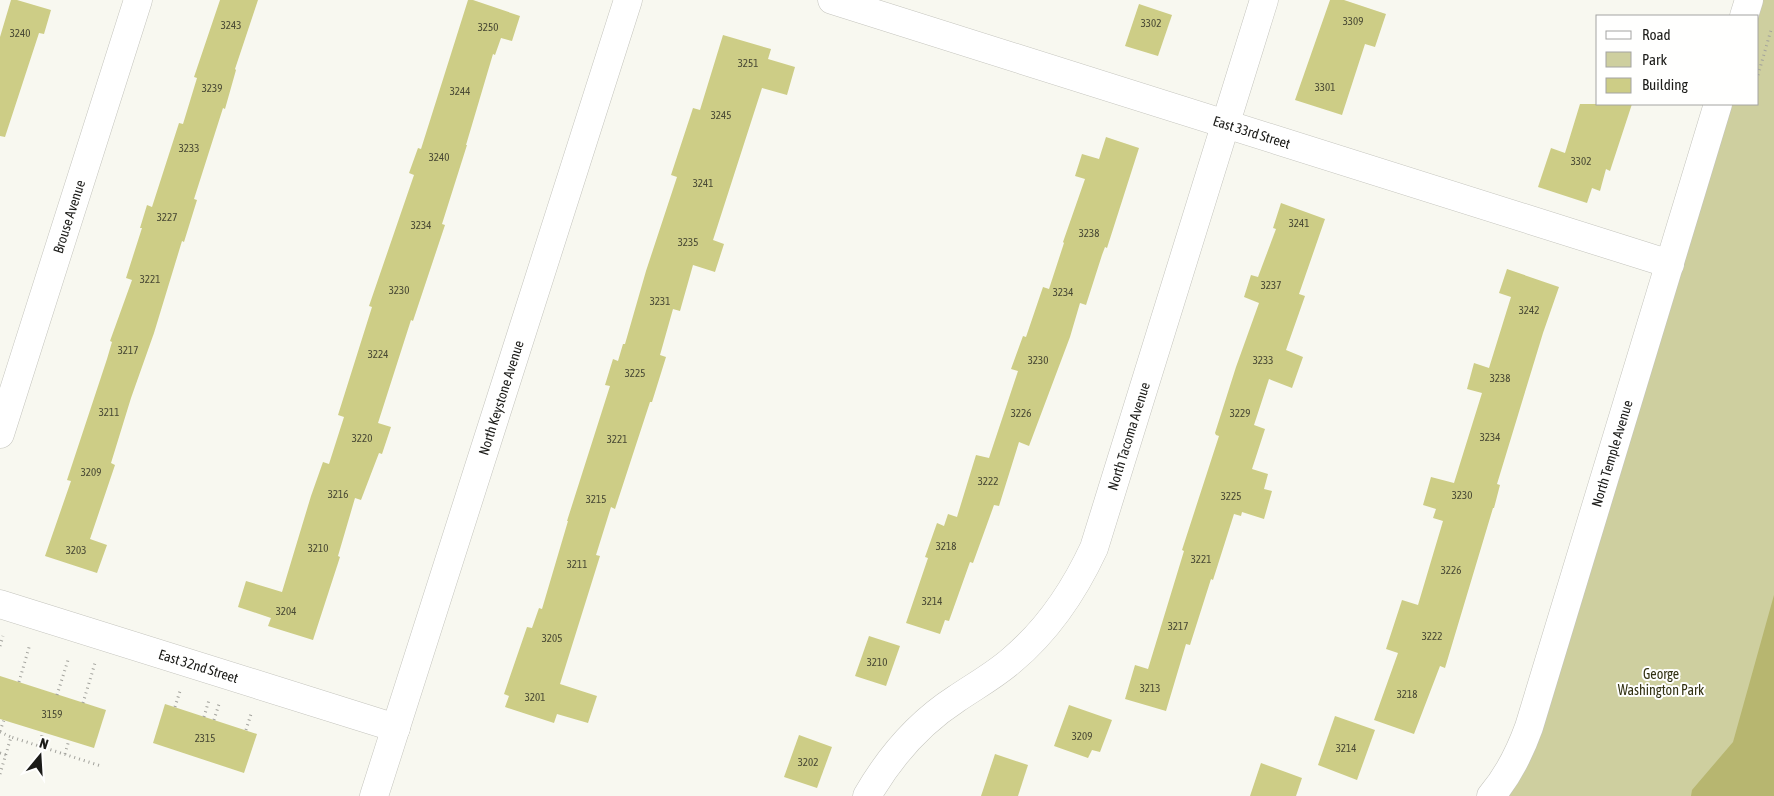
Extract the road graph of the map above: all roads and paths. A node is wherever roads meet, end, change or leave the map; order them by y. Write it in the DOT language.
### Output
graph roads {
  1 [pos="138,0"];
  2 [pos="628,0"];
  3 [pos="832,0"];
  4 [pos="1264,0"];
  5 [pos="1749,0"];
  6 [pos="1744,15"];
  7 [pos="1774,22"];
  8 [pos="1759,72"];
  9 [pos="1718,105"];
  10 [pos="1227,124"];
  11 [pos="1670,264"];
  12 [pos="0,434"];
  13 [pos="0,604"];
  14 [pos="32,639"];
  15 [pos="70,651"];
  16 [pos="96,660"];
  17 [pos="19,682"];
  18 [pos="181,688"];
  19 [pos="57,694"];
  20 [pos="210,697"];
  21 [pos="220,701"];
  22 [pos="83,703"];
  23 [pos="175,707"];
  24 [pos="252,711"];
  25 [pos="204,717"];
  26 [pos="4,720"];
  27 [pos="214,720"];
  28 [pos="396,728"];
  29 [pos="246,730"];
  30 [pos="0,731"];
  31 [pos="43,732"];
  32 [pos="11,737"];
  33 [pos="70,740"];
  34 [pos="39,746"];
  35 [pos="0,753"];
  36 [pos="65,754"];
  37 [pos="6,755"];
  38 [pos="101,766"];
  39 [pos="0,774"];
  40 [pos="374,796"];
  41 [pos="868,796"];
  42 [pos="1491,796"];
  1 -- 12 [label="street, Brouse Avenue"];
  2 -- 28 [label="street, North Keystone Avenue"];
  3 -- 10 [label="street, East 33rd Street"];
  4 -- 10 [label="street, North Tacoma Avenue"];
  5 -- 6 [label="street"];
  7 -- 8 [label="path"];
  9 -- 11 [label="street, North Temple Avenue"];
  10 -- 11 [label="street, East 33rd Street"];
  10 -- 41 [label="street, North Tacoma Avenue"];
  11 -- 42 [label="street, North Temple Avenue"];
  13 -- 28 [label="street, East 32nd Street"];
  14 -- 17 [label="path"];
  15 -- 19 [label="path"];
  16 -- 22 [label="path"];
  18 -- 23 [label="path"];
  20 -- 25 [label="path"];
  21 -- 27 [label="path"];
  24 -- 29 [label="path"];
  26 -- 30 [label="path"];
  28 -- 40 [label="street, North Keystone Avenue"];
  30 -- 32 [label="path"];
  31 -- 34 [label="path"];
  32 -- 34 [label="path"];
  32 -- 37 [label="path"];
  33 -- 36 [label="path"];
  34 -- 36 [label="path"];
  35 -- 37 [label="path"];
  36 -- 38 [label="path"];
  37 -- 39 [label="path"];
}
